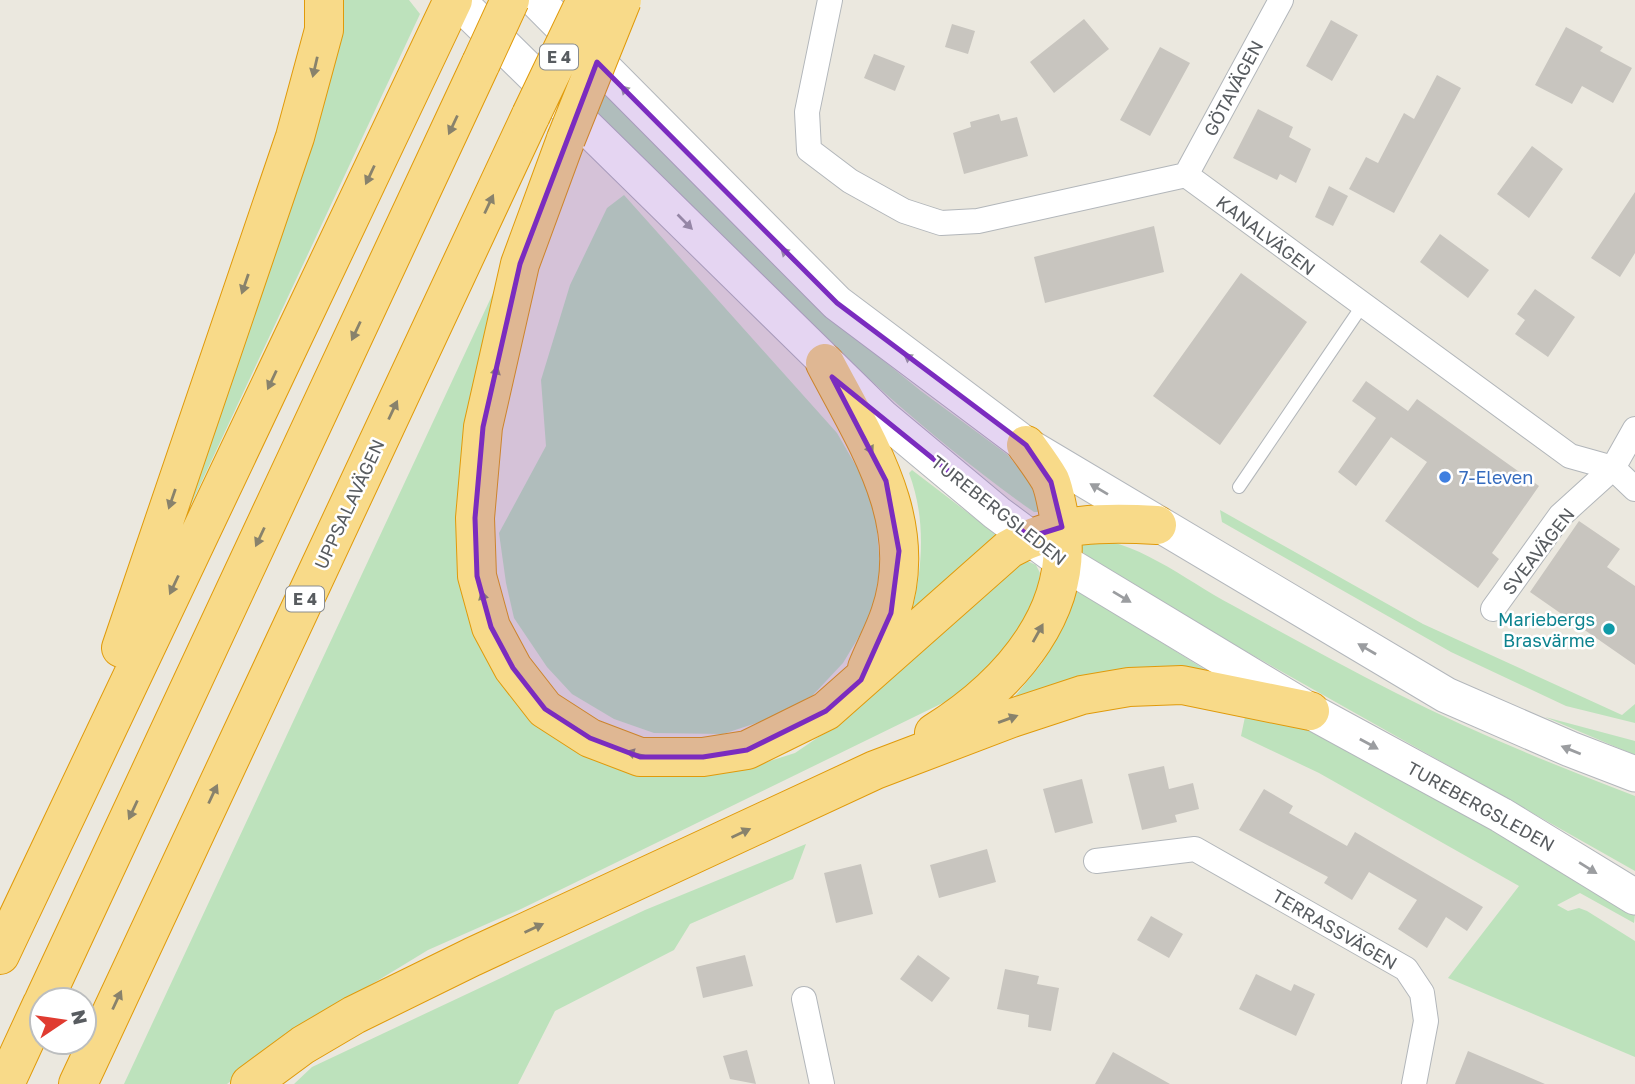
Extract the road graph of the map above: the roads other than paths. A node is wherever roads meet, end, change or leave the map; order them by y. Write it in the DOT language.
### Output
graph roads {
  1 [pos="324,0"];
  2 [pos="510,0"];
  3 [pos="536,0"];
  4 [pos="586,0"];
  5 [pos="622,0"];
  6 [pos="830,0"];
  7 [pos="1281,0"];
  8 [pos="450,8"];
  9 [pos="1186,175"];
  10 [pos="1362,306"];
  11 [pos="825,363"];
  12 [pos="1635,429"];
  13 [pos="1026,445"];
  14 [pos="1613,468"];
  15 [pos="1239,487"];
  16 [pos="1635,489"];
  17 [pos="1157,525"];
  18 [pos="1052,542"];
  19 [pos="1493,609"];
  20 [pos="861,680"];
  21 [pos="1310,711"];
  22 [pos="876,770"];
  23 [pos="1635,774"];
  24 [pos="63,819"];
  25 [pos="1096,861"];
  26 [pos="1635,897"];
  27 [pos="0,955"];
  28 [pos="50,986"];
  29 [pos="804,999"];
  30 [pos="28,1034"];
  31 [pos="5,1084"];
  32 [pos="78,1084"];
  33 [pos="250,1084"];
  34 [pos="822,1084"];
  35 [pos="1414,1084"];
  1 -- 24 [label="highway, one-way"];
  2 -- 28 [label="highway, one-way, bridge"];
  13 -- 3 [label="main road, one-way"];
  32 -- 4 [label="highway, UPPSALAVÄGEN / E 4, one-way, bridge"];
  20 -- 5 [label="highway, one-way, bridge"];
  6 -- 9 [label="street"];
  7 -- 9 [label="street, GÖTAVÄGEN"];
  8 -- 11 [label="main road, TUREBERGSLEDEN, one-way"];
  8 -- 24 [label="highway, one-way"];
  9 -- 10 [label="street, KANALVÄGEN"];
  10 -- 14 [label="street, KANALVÄGEN"];
  10 -- 15 [label="lane"];
  11 -- 18 [label="main road, TUREBERGSLEDEN"];
  11 -- 20 [label="highway, one-way"];
  12 -- 14 [label="street, SVEAVÄGEN"];
  17 -- 13 [label="main road, one-way"];
  13 -- 18 [label="highway"];
  14 -- 16 [label="street, KANALVÄGEN"];
  14 -- 19 [label="street, SVEAVÄGEN"];
  17 -- 18 [label="highway"];
  23 -- 17 [label="main road, one-way"];
  18 -- 20 [label="highway"];
  18 -- 21 [label="main road, TUREBERGSLEDEN, one-way"];
  22 -- 18 [label="highway, one-way"];
  22 -- 21 [label="highway, one-way"];
  21 -- 26 [label="main road, TUREBERGSLEDEN, one-way"];
  33 -- 22 [label="highway, one-way"];
  24 -- 27 [label="highway"];
  25 -- 35 [label="street, TERRASSVÄGEN"];
  29 -- 34 [label="street"];
  30 -- 31 [label="highway"];
}
